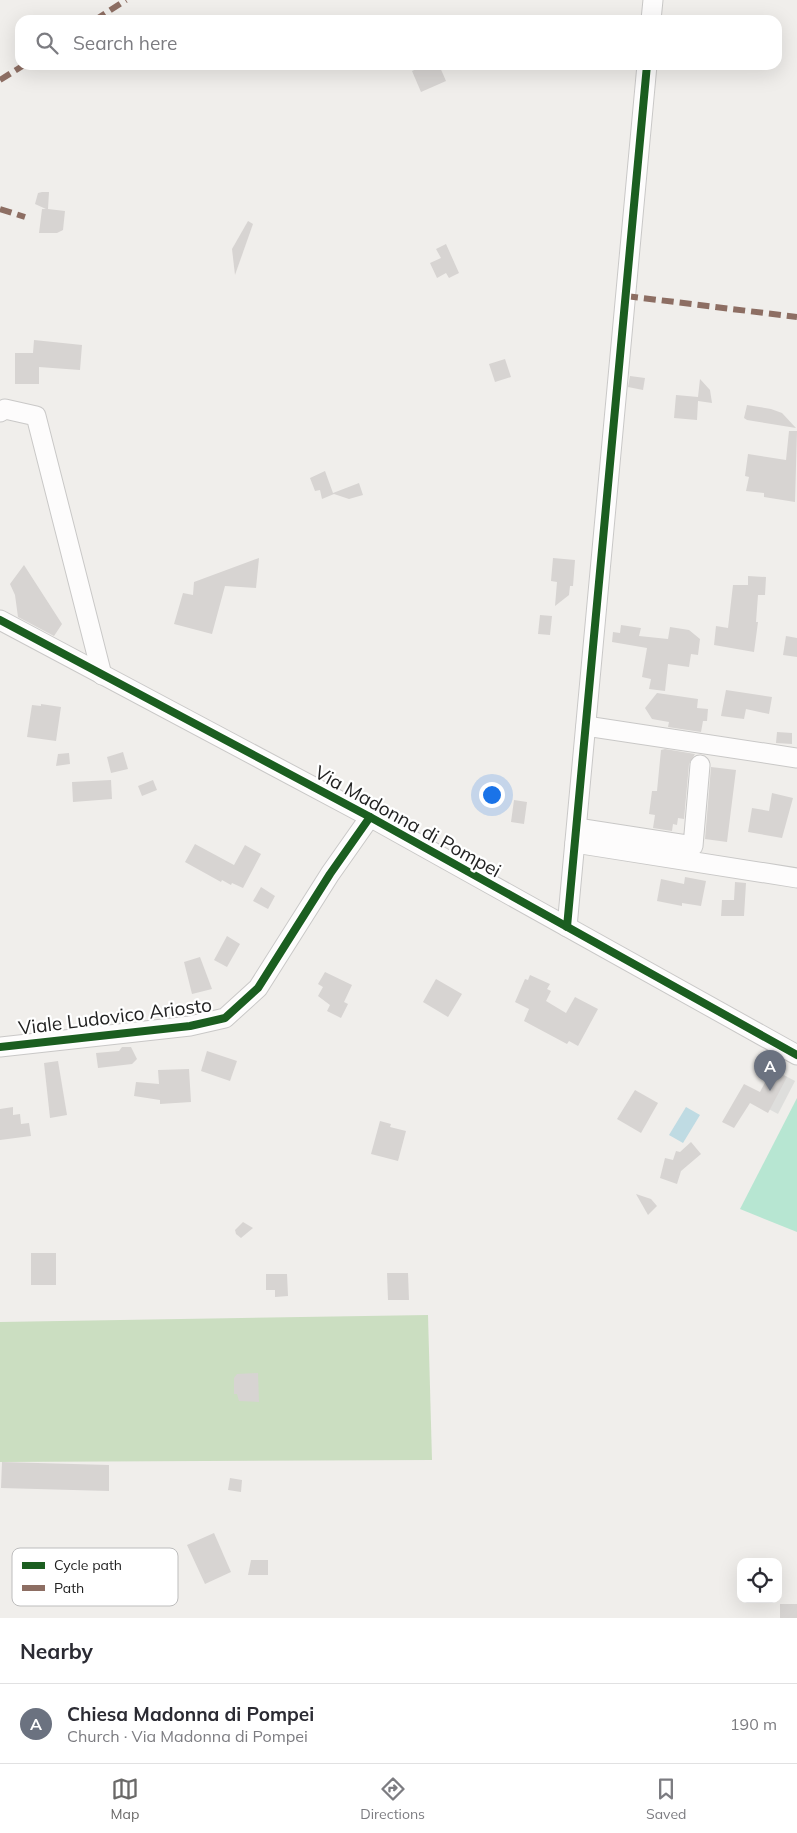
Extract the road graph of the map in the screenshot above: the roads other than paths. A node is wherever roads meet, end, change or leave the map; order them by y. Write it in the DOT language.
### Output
graph roads {
  1 [pos="653,0"];
  2 [pos="652,15"];
  3 [pos="647,70"];
  4 [pos="0,412"];
  5 [pos="0,620"];
  6 [pos="102,674"];
  7 [pos="586,726"];
  8 [pos="797,758"];
  9 [pos="700,765"];
  10 [pos="370,817"];
  11 [pos="576,835"];
  12 [pos="797,878"];
  13 [pos="567,927"];
  14 [pos="0,1047"];
  15 [pos="797,1055"];
  1 -- 2 [label="street"];
  3 -- 7 [label="street"];
  4 -- 6 [label="street"];
  5 -- 6 [label="street, Via Madonna di Pompei"];
  6 -- 10 [label="street, Via Madonna di Pompei"];
  7 -- 8 [label="street"];
  7 -- 11 [label="street"];
  9 -- 11 [label="street"];
  10 -- 13 [label="street, Via Madonna di Pompei"];
  10 -- 14 [label="street, Viale Ludovico Ariosto"];
  11 -- 12 [label="street"];
  11 -- 13 [label="street"];
  13 -- 15 [label="street, Via Madonna di Pompei"];
}
